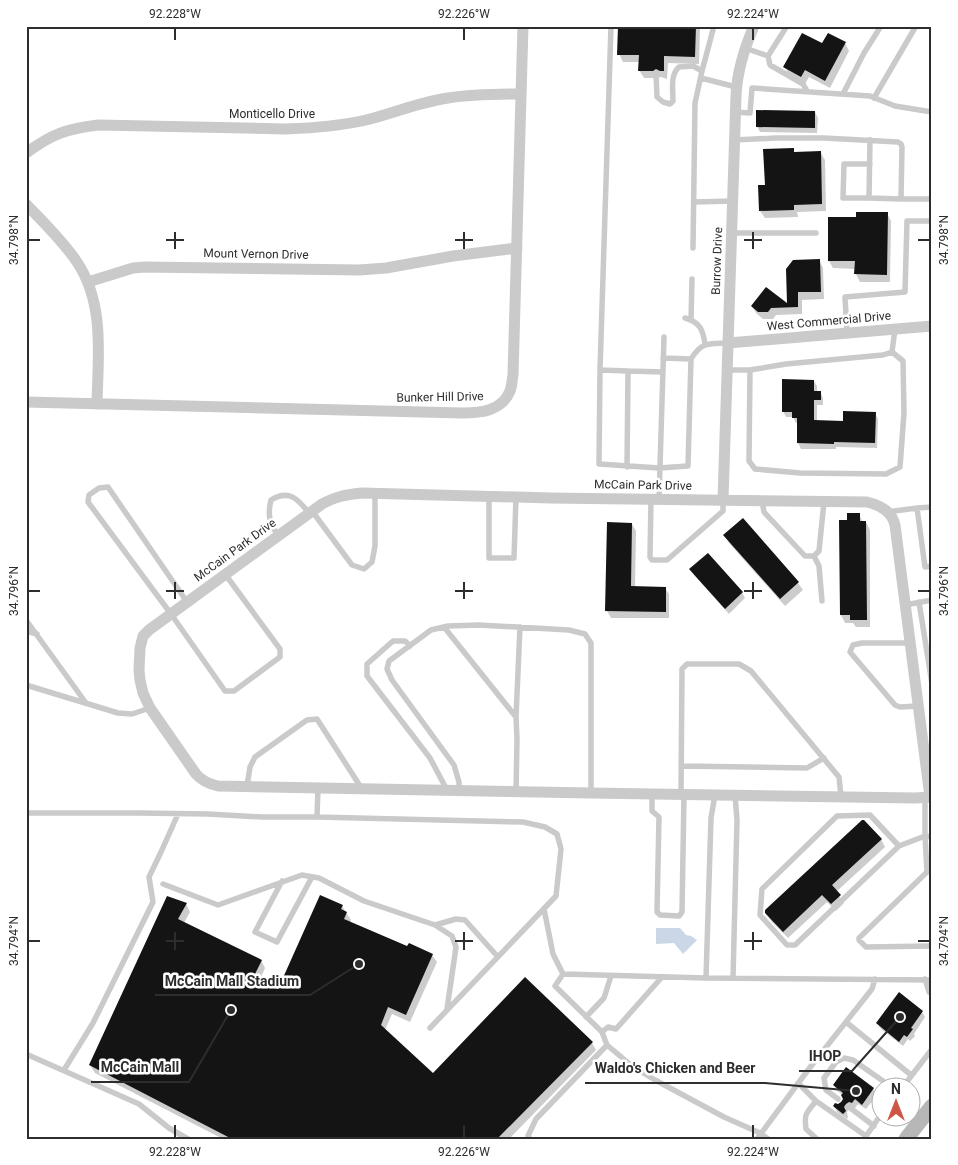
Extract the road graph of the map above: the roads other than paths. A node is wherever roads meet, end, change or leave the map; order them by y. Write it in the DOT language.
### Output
graph roads {
  1 [pos="524,26"];
  2 [pos="611,26"];
  3 [pos="714,26"];
  4 [pos="754,26"];
  5 [pos="787,26"];
  6 [pos="881,26"];
  7 [pos="916,26"];
  8 [pos="745,48"];
  9 [pos="768,56"];
  10 [pos="702,71"];
  11 [pos="656,74"];
  12 [pos="701,78"];
  13 [pos="736,87"];
  14 [pos="807,91"];
  15 [pos="522,94"];
  16 [pos="843,94"];
  17 [pos="874,98"];
  18 [pos="735,112"];
  19 [pos="932,112"];
  20 [pos="734,140"];
  21 [pos="870,140"];
  22 [pos="26,153"];
  23 [pos="870,164"];
  24 [pos="869,198"];
  25 [pos="901,199"];
  26 [pos="932,200"];
  27 [pos="732,201"];
  28 [pos="694,202"];
  29 [pos="26,204"];
  30 [pos="932,221"];
  31 [pos="732,233"];
  32 [pos="816,233"];
  33 [pos="517,248"];
  34 [pos="693,248"];
  35 [pos="692,279"];
  36 [pos="88,282"];
  37 [pos="932,326"];
  38 [pos="895,329"];
  39 [pos="847,333"];
  40 [pos="664,337"];
  41 [pos="728,343"];
  42 [pos="705,344"];
  43 [pos="892,352"];
  44 [pos="663,358"];
  45 [pos="691,359"];
  46 [pos="600,370"];
  47 [pos="728,370"];
  48 [pos="750,370"];
  49 [pos="628,371"];
  50 [pos="663,372"];
  51 [pos="26,402"];
  52 [pos="97,404"];
  53 [pos="627,466"];
  54 [pos="659,468"];
  55 [pos="375,494"];
  56 [pos="489,496"];
  57 [pos="516,497"];
  58 [pos="655,499"];
  59 [pos="724,500"];
  60 [pos="762,501"];
  61 [pos="824,502"];
  62 [pos="918,508"];
  63 [pos="932,508"];
  64 [pos="310,512"];
  65 [pos="887,512"];
  66 [pos="278,536"];
  67 [pos="814,556"];
  68 [pos="932,566"];
  69 [pos="225,574"];
  70 [pos="822,600"];
  71 [pos="932,600"];
  72 [pos="187,602"];
  73 [pos="919,602"];
  74 [pos="906,605"];
  75 [pos="171,614"];
  76 [pos="26,620"];
  77 [pos="444,627"];
  78 [pos="520,627"];
  79 [pos="26,631"];
  80 [pos="37,634"];
  81 [pos="910,643"];
  82 [pos="410,646"];
  83 [pos="932,684"];
  84 [pos="26,685"];
  85 [pos="86,703"];
  86 [pos="918,706"];
  87 [pos="150,708"];
  88 [pos="516,717"];
  89 [pos="928,756"];
  90 [pos="824,758"];
  91 [pos="682,766"];
  92 [pos="247,786"];
  93 [pos="318,788"];
  94 [pos="362,789"];
  95 [pos="453,791"];
  96 [pos="516,792"];
  97 [pos="591,793"];
  98 [pos="652,794"];
  99 [pos="683,795"];
  100 [pos="715,795"];
  101 [pos="735,796"];
  102 [pos="841,797"];
  103 [pos="929,797"];
  104 [pos="26,813"];
  105 [pos="178,814"];
  106 [pos="317,817"];
  107 [pos="928,837"];
  108 [pos="899,846"];
  109 [pos="929,872"];
  110 [pos="312,876"];
  111 [pos="282,881"];
  112 [pos="163,884"];
  113 [pos="544,909"];
  114 [pos="434,925"];
  115 [pos="932,946"];
  116 [pos="498,957"];
  117 [pos="563,974"];
  118 [pos="611,976"];
  119 [pos="662,977"];
  120 [pos="706,978"];
  121 [pos="733,978"];
  122 [pos="875,979"];
  123 [pos="925,979"];
  124 [pos="932,980"];
  125 [pos="932,994"];
  126 [pos="446,1010"];
  127 [pos="586,1017"];
  128 [pos="846,1022"];
  129 [pos="430,1028"];
  130 [pos="602,1032"];
  131 [pos="607,1045"];
  132 [pos="932,1049"];
  133 [pos="26,1054"];
  134 [pos="64,1070"];
  135 [pos="911,1076"];
  136 [pos="879,1078"];
  137 [pos="798,1083"];
  138 [pos="838,1099"];
  139 [pos="816,1101"];
  140 [pos="932,1106"];
  141 [pos="849,1107"];
  142 [pos="870,1123"];
  143 [pos="760,1137"];
  144 [pos="865,1137"];
  145 [pos="188,1139"];
  146 [pos="530,1139"];
  147 [pos="768,1139"];
  148 [pos="817,1139"];
  149 [pos="906,1139"];
  1 -- 15 [label="street, Bunker Hill Drive"];
  2 -- 46 [label="lane"];
  3 -- 10 [label="lane"];
  4 -- 8 [label="street, Burrow Drive"];
  5 -- 9 [label="lane"];
  6 -- 16 [label="lane"];
  7 -- 17 [label="lane"];
  8 -- 9 [label="lane"];
  8 -- 13 [label="street, Burrow Drive"];
  9 -- 14 [label="lane"];
  10 -- 11 [label="lane"];
  10 -- 12 [label="lane"];
  12 -- 13 [label="lane"];
  12 -- 28 [label="lane"];
  13 -- 18 [label="street, Burrow Drive"];
  14 -- 16 [label="lane"];
  14 -- 18 [label="lane"];
  15 -- 22 [label="street, Monticello Drive"];
  15 -- 33 [label="street, Bunker Hill Drive"];
  16 -- 17 [label="lane"];
  17 -- 19 [label="lane"];
  18 -- 20 [label="street, Burrow Drive"];
  20 -- 21 [label="lane"];
  20 -- 27 [label="street, Burrow Drive"];
  21 -- 23 [label="lane"];
  21 -- 25 [label="lane"];
  23 -- 24 [label="lane"];
  23 -- 24 [label="lane"];
  24 -- 25 [label="lane"];
  25 -- 26 [label="lane"];
  27 -- 28 [label="lane"];
  27 -- 31 [label="street, Burrow Drive"];
  28 -- 34 [label="lane"];
  29 -- 36 [label="street"];
  30 -- 39 [label="lane"];
  31 -- 32 [label="lane"];
  31 -- 41 [label="street, Burrow Drive"];
  33 -- 36 [label="street, Mount Vernon Drive"];
  33 -- 52 [label="street, Bunker Hill Drive"];
  35 -- 42 [label="lane"];
  36 -- 52 [label="street"];
  37 -- 38 [label="street, West Commercial Drive"];
  38 -- 39 [label="street, West Commercial Drive"];
  38 -- 43 [label="lane"];
  39 -- 41 [label="street, West Commercial Drive"];
  40 -- 44 [label="lane"];
  41 -- 42 [label="lane"];
  41 -- 47 [label="street, Burrow Drive"];
  42 -- 45 [label="lane"];
  43 -- 48 [label="lane"];
  43 -- 48 [label="lane"];
  44 -- 45 [label="lane"];
  44 -- 50 [label="lane"];
  45 -- 54 [label="lane"];
  46 -- 49 [label="lane"];
  46 -- 53 [label="lane"];
  47 -- 48 [label="lane"];
  47 -- 59 [label="street, Burrow Drive"];
  49 -- 50 [label="lane"];
  49 -- 53 [label="lane"];
  50 -- 54 [label="lane"];
  51 -- 52 [label="street, Bunker Hill Drive"];
  53 -- 54 [label="lane"];
  54 -- 58 [label="lane"];
  55 -- 56 [label="street, McCain Park Drive"];
  55 -- 64 [label="street, McCain Park Drive"];
  55 -- 64 [label="lane"];
  56 -- 57 [label="street, McCain Park Drive"];
  56 -- 57 [label="lane"];
  57 -- 58 [label="street, McCain Park Drive"];
  58 -- 59 [label="street, McCain Park Drive"];
  58 -- 59 [label="lane"];
  59 -- 60 [label="street, McCain Park Drive"];
  60 -- 61 [label="street, McCain Park Drive"];
  60 -- 67 [label="lane"];
  61 -- 65 [label="street, McCain Park Drive"];
  61 -- 67 [label="lane"];
  62 -- 63 [label="lane"];
  62 -- 65 [label="lane"];
  62 -- 68 [label="lane"];
  64 -- 66 [label="street, McCain Park Drive"];
  64 -- 66 [label="lane"];
  65 -- 74 [label="street"];
  66 -- 69 [label="street, McCain Park Drive"];
  67 -- 70 [label="lane"];
  69 -- 72 [label="street, McCain Park Drive"];
  69 -- 75 [label="lane"];
  71 -- 73 [label="lane"];
  72 -- 75 [label="street, McCain Park Drive"];
  72 -- 75 [label="lane"];
  73 -- 74 [label="lane"];
  73 -- 83 [label="lane"];
  74 -- 81 [label="street"];
  75 -- 87 [label="street, McCain Park Drive"];
  76 -- 80 [label="lane"];
  77 -- 78 [label="lane"];
  77 -- 82 [label="lane"];
  77 -- 88 [label="lane"];
  78 -- 88 [label="lane"];
  78 -- 97 [label="lane"];
  79 -- 80 [label="lane"];
  80 -- 85 [label="lane"];
  81 -- 86 [label="street"];
  81 -- 86 [label="lane"];
  82 -- 95 [label="lane"];
  82 -- 95 [label="lane"];
  84 -- 85 [label="lane"];
  85 -- 87 [label="lane"];
  86 -- 89 [label="street"];
  87 -- 92 [label="street, McCain Park Drive"];
  88 -- 96 [label="lane"];
  89 -- 103 [label="street"];
  90 -- 91 [label="lane"];
  90 -- 91 [label="lane"];
  90 -- 102 [label="lane"];
  91 -- 99 [label="lane"];
  92 -- 93 [label="street, McCain Park Drive"];
  92 -- 94 [label="lane"];
  93 -- 94 [label="street, McCain Park Drive"];
  93 -- 106 [label="lane"];
  94 -- 95 [label="street, McCain Park Drive"];
  95 -- 96 [label="street, McCain Park Drive"];
  96 -- 97 [label="street, McCain Park Drive"];
  97 -- 98 [label="street, McCain Park Drive"];
  98 -- 99 [label="street, McCain Park Drive"];
  98 -- 99 [label="lane"];
  99 -- 100 [label="street, McCain Park Drive"];
  100 -- 101 [label="street, McCain Park Drive"];
  100 -- 120 [label="lane"];
  101 -- 102 [label="street, McCain Park Drive"];
  101 -- 121 [label="lane"];
  102 -- 103 [label="street, McCain Park Drive"];
  103 -- 107 [label="lane"];
  104 -- 105 [label="lane"];
  105 -- 106 [label="lane"];
  105 -- 134 [label="lane"];
  106 -- 113 [label="lane"];
  107 -- 108 [label="lane"];
  107 -- 109 [label="lane"];
  108 -- 108 [label="lane"];
  109 -- 115 [label="lane"];
  110 -- 111 [label="lane"];
  110 -- 111 [label="lane"];
  110 -- 114 [label="lane"];
  111 -- 112 [label="lane"];
  113 -- 116 [label="lane"];
  113 -- 117 [label="lane"];
  114 -- 116 [label="lane"];
  114 -- 126 [label="lane"];
  116 -- 126 [label="lane"];
  117 -- 118 [label="lane"];
  117 -- 127 [label="lane"];
  118 -- 119 [label="lane"];
  118 -- 127 [label="lane"];
  119 -- 120 [label="lane"];
  119 -- 130 [label="lane"];
  120 -- 121 [label="lane"];
  121 -- 122 [label="lane"];
  122 -- 123 [label="lane"];
  122 -- 128 [label="lane"];
  123 -- 124 [label="lane"];
  123 -- 125 [label="lane"];
  126 -- 129 [label="lane"];
  127 -- 130 [label="lane"];
  128 -- 135 [label="lane"];
  128 -- 137 [label="lane"];
  130 -- 131 [label="lane"];
  131 -- 143 [label="lane"];
  131 -- 146 [label="lane"];
  132 -- 135 [label="lane"];
  133 -- 134 [label="lane"];
  134 -- 145 [label="lane"];
  136 -- 138 [label="lane"];
  137 -- 139 [label="lane"];
  137 -- 143 [label="lane"];
  139 -- 144 [label="lane"];
  139 -- 148 [label="lane"];
  140 -- 149 [label="main road"];
  141 -- 142 [label="lane"];
  143 -- 147 [label="lane"];
}
